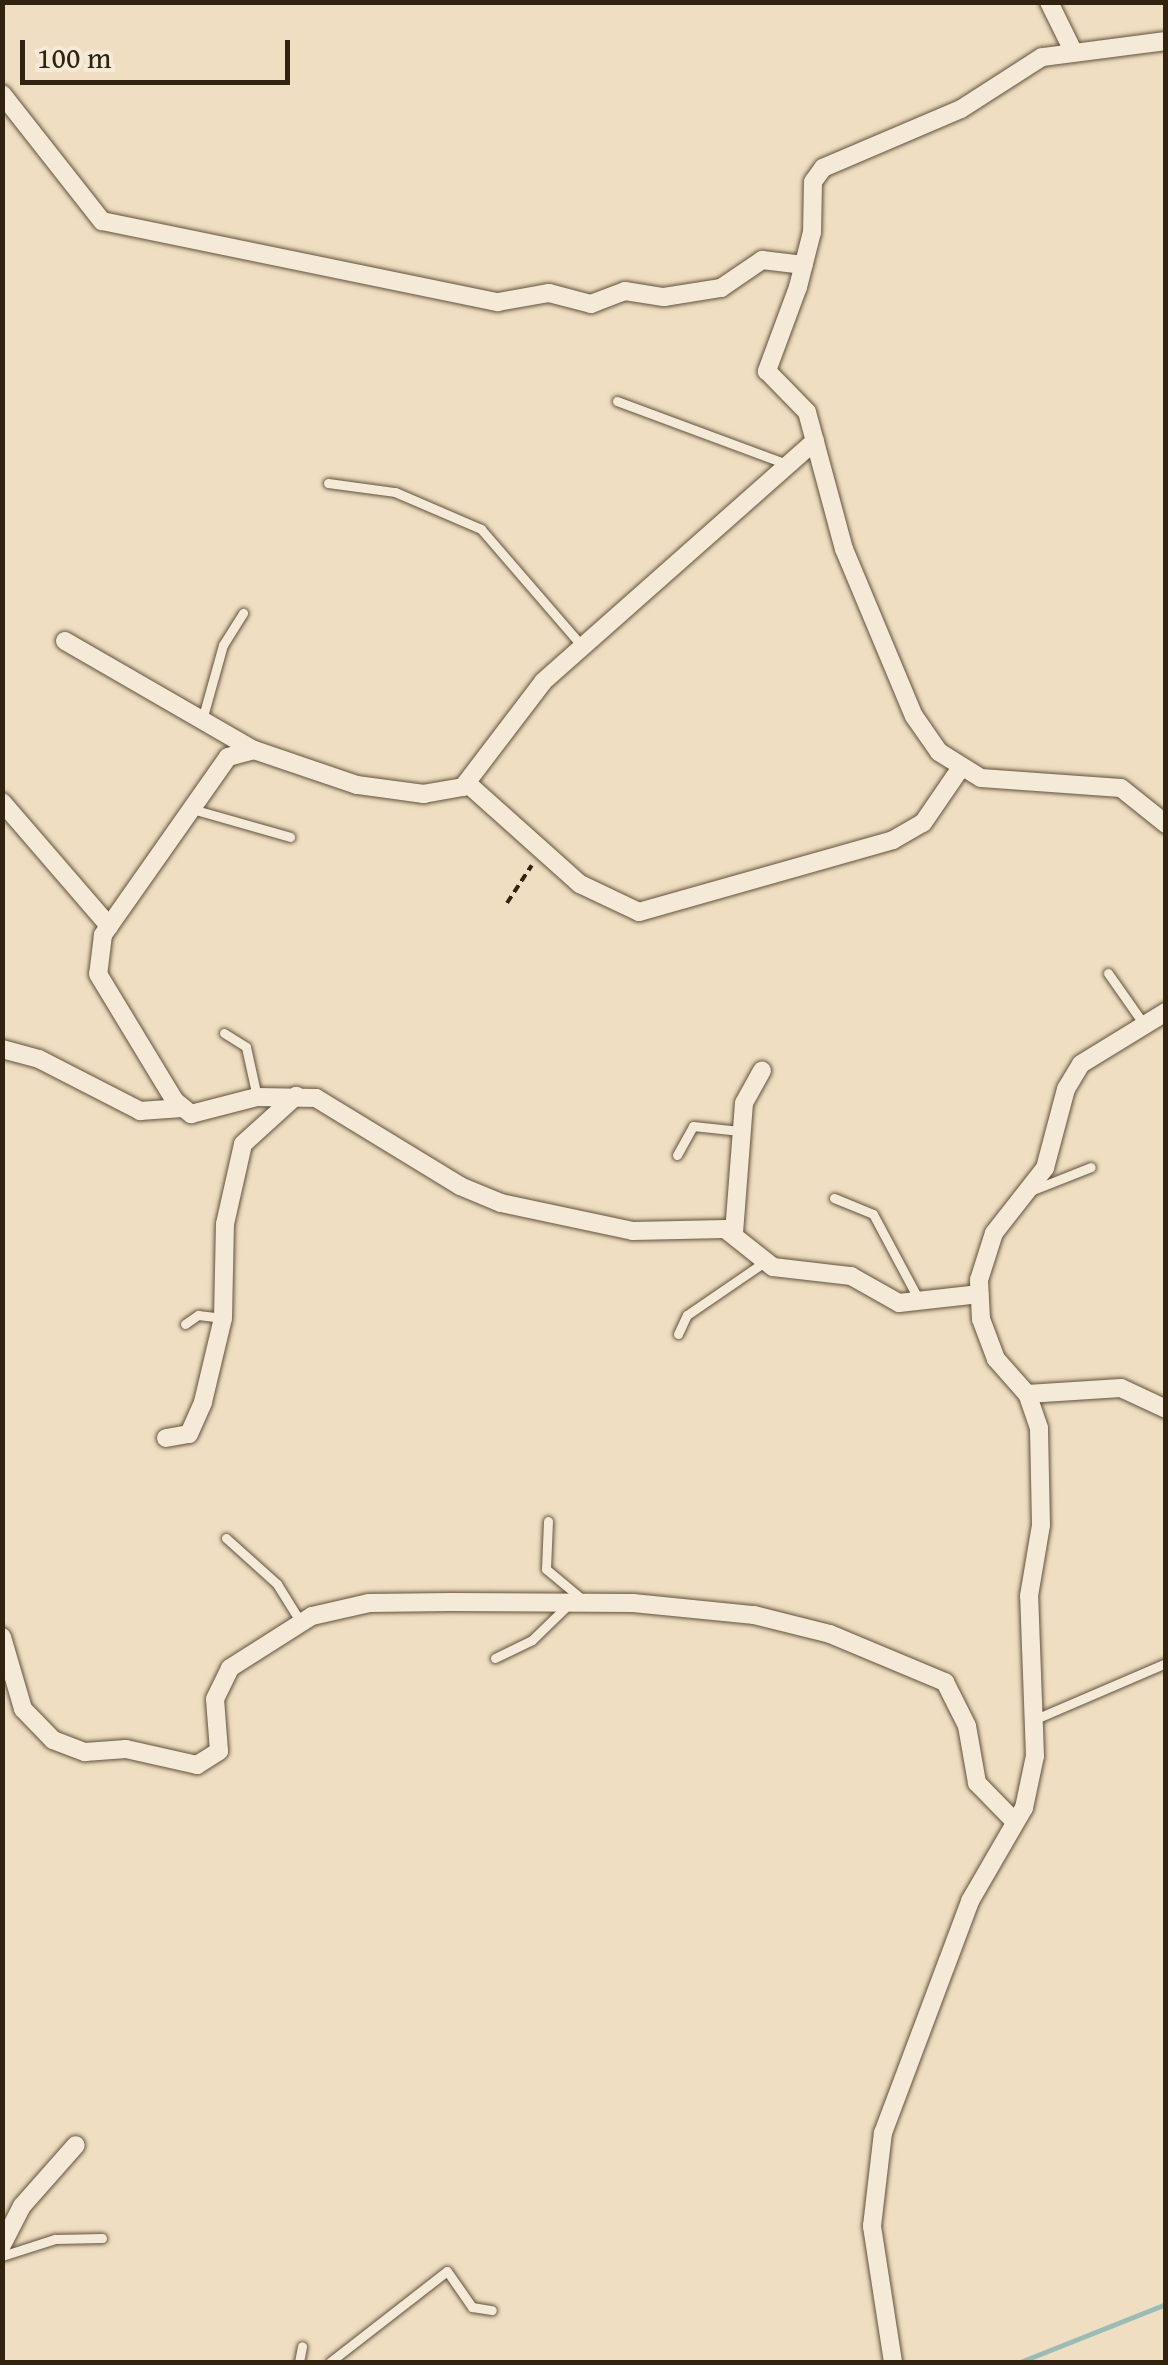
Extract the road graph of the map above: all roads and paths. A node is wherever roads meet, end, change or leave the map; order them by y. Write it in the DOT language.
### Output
graph roads {
  1 [pos="1049,2"];
  2 [pos="1166,41"];
  3 [pos="1071,47"];
  4 [pos="2,94"];
  5 [pos="804,265"];
  6 [pos="617,401"];
  7 [pos="816,441"];
  8 [pos="786,464"];
  9 [pos="328,484"];
  10 [pos="243,613"];
  11 [pos="65,641"];
  12 [pos="584,648"];
  13 [pos="202,720"];
  14 [pos="254,750"];
  15 [pos="960,769"];
  16 [pos="468,784"];
  17 [pos="2,802"];
  18 [pos="190,809"];
  19 [pos="1166,824"];
  20 [pos="290,837"];
  21 [pos="542,850"];
  22 [pos="508,903"];
  23 [pos="110,926"];
  24 [pos="1108,972"];
  25 [pos="1166,1012"];
  26 [pos="1143,1023"];
  27 [pos="224,1033"];
  28 [pos="2,1050"];
  29 [pos="762,1071"];
  30 [pos="296,1096"];
  31 [pos="257,1097"];
  32 [pos="182,1108"];
  33 [pos="741,1131"];
  34 [pos="677,1155"];
  35 [pos="1091,1167"];
  36 [pos="1033,1190"];
  37 [pos="834,1198"];
  38 [pos="734,1233"];
  39 [pos="762,1262"];
  40 [pos="979,1294"];
  41 [pos="921,1303"];
  42 [pos="223,1318"];
  43 [pos="186,1324"];
  44 [pos="678,1334"];
  45 [pos="1026,1394"];
  46 [pos="1166,1409"];
  47 [pos="166,1438"];
  48 [pos="548,1521"];
  49 [pos="226,1538"];
  50 [pos="578,1602"];
  51 [pos="300,1621"];
  52 [pos="2,1637"];
  53 [pos="495,1658"];
  54 [pos="1166,1663"];
  55 [pos="1034,1720"];
  56 [pos="1015,1822"];
  57 [pos="76,2145"];
  58 [pos="102,2238"];
  59 [pos="2,2244"];
  60 [pos="2,2256"];
  61 [pos="492,2310"];
  62 [pos="302,2346"];
  63 [pos="891,2361"];
  64 [pos="299,2362"];
  65 [pos="330,2362"];
  1 -- 3 [label="street"];
  2 -- 3 [label="street"];
  3 -- 5 [label="street"];
  4 -- 5 [label="street"];
  5 -- 7 [label="street"];
  6 -- 8 [label="lane"];
  7 -- 8 [label="street"];
  7 -- 15 [label="street"];
  8 -- 12 [label="street"];
  9 -- 12 [label="lane"];
  10 -- 13 [label="lane"];
  11 -- 13 [label="street"];
  12 -- 16 [label="street"];
  13 -- 14 [label="street"];
  14 -- 16 [label="street"];
  14 -- 18 [label="street"];
  15 -- 19 [label="street"];
  15 -- 21 [label="street"];
  16 -- 21 [label="street"];
  17 -- 23 [label="street"];
  18 -- 20 [label="lane"];
  18 -- 23 [label="street"];
  21 -- 22 [label="path"];
  23 -- 32 [label="street"];
  24 -- 26 [label="lane"];
  25 -- 26 [label="street"];
  26 -- 36 [label="street"];
  27 -- 31 [label="lane"];
  28 -- 32 [label="street"];
  29 -- 33 [label="street"];
  30 -- 31 [label="street"];
  30 -- 38 [label="street"];
  30 -- 42 [label="street"];
  31 -- 32 [label="street"];
  33 -- 34 [label="lane"];
  33 -- 38 [label="street"];
  35 -- 36 [label="lane"];
  36 -- 40 [label="street"];
  37 -- 41 [label="lane"];
  38 -- 39 [label="street"];
  39 -- 41 [label="street"];
  39 -- 44 [label="lane"];
  40 -- 41 [label="street"];
  40 -- 45 [label="street"];
  42 -- 43 [label="lane"];
  42 -- 47 [label="street"];
  45 -- 46 [label="street"];
  45 -- 55 [label="street"];
  48 -- 50 [label="lane"];
  49 -- 51 [label="lane"];
  50 -- 51 [label="street"];
  50 -- 53 [label="lane"];
  50 -- 56 [label="street"];
  51 -- 52 [label="street"];
  54 -- 55 [label="lane"];
  55 -- 56 [label="street"];
  56 -- 63 [label="street"];
  57 -- 59 [label="street"];
  58 -- 60 [label="lane"];
  61 -- 65 [label="lane"];
  62 -- 64 [label="lane"];
}
